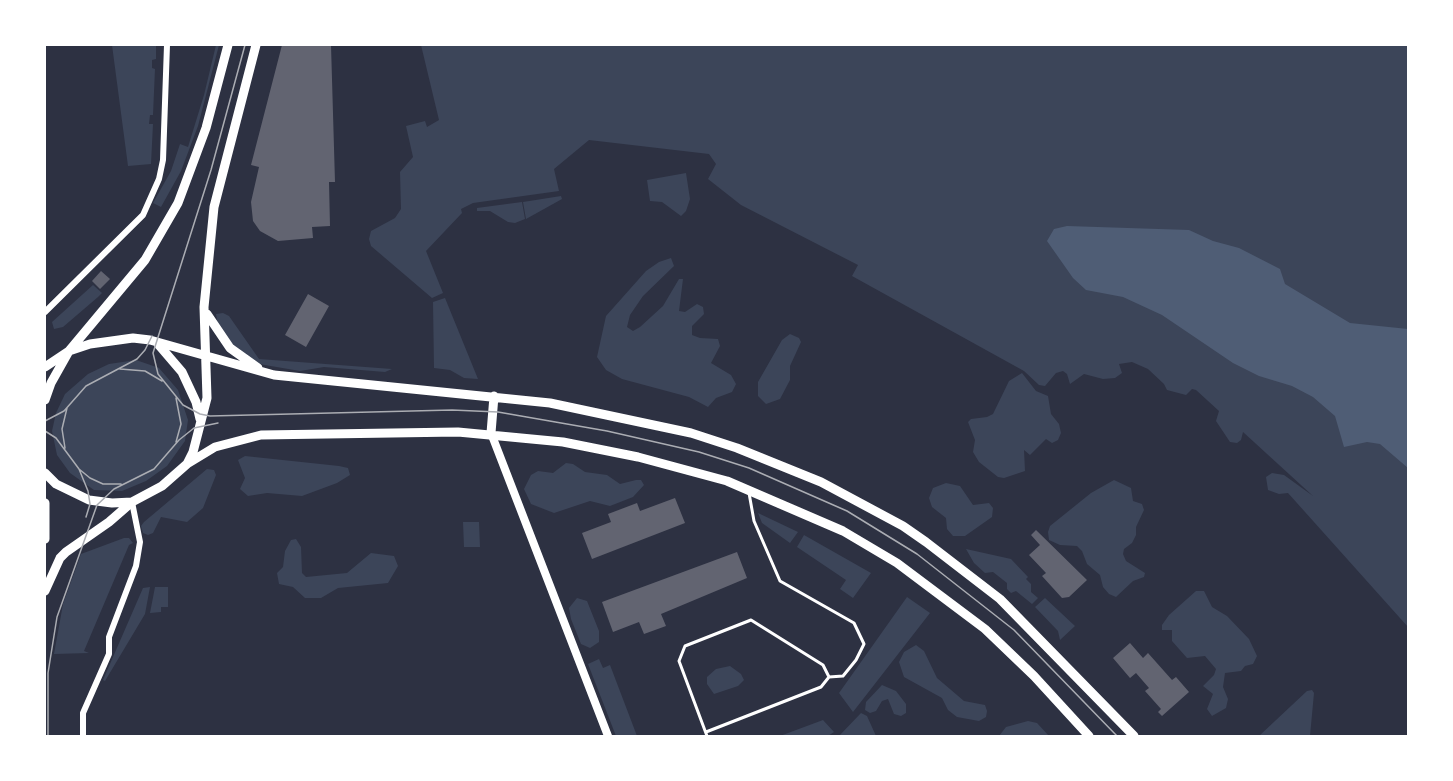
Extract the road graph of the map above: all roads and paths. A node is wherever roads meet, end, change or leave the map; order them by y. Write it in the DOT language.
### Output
graph roads {
  1 [pos="167,45"];
  2 [pos="228,45"];
  3 [pos="256,45"];
  4 [pos="204,307"];
  5 [pos="45,312"];
  6 [pos="156,341"];
  7 [pos="69,351"];
  8 [pos="207,357"];
  9 [pos="45,367"];
  10 [pos="274,375"];
  11 [pos="494,396"];
  12 [pos="45,400"];
  13 [pos="201,425"];
  14 [pos="491,433"];
  15 [pos="187,464"];
  16 [pos="45,473"];
  17 [pos="748,489"];
  18 [pos="132,502"];
  19 [pos="45,503"];
  20 [pos="45,539"];
  21 [pos="45,591"];
  22 [pos="829,677"];
  23 [pos="707,734"];
  24 [pos="83,736"];
  25 [pos="608,736"];
  26 [pos="1089,736"];
  27 [pos="1134,736"];
  1 -- 5 [label="street"];
  2 -- 7 [label="main road"];
  3 -- 4 [label="main road"];
  4 -- 8 [label="main road"];
  4 -- 10 [label="main road"];
  6 -- 7 [label="main road"];
  6 -- 8 [label="main road"];
  6 -- 13 [label="main road"];
  7 -- 9 [label="main road"];
  7 -- 12 [label="main road"];
  8 -- 10 [label="main road"];
  8 -- 13 [label="main road"];
  10 -- 11 [label="main road"];
  11 -- 14 [label="main road"];
  11 -- 27 [label="main road"];
  13 -- 15 [label="main road"];
  14 -- 15 [label="main road"];
  14 -- 17 [label="main road"];
  14 -- 25 [label="street"];
  15 -- 18 [label="main road"];
  16 -- 18 [label="main road"];
  17 -- 22 [label="lane"];
  17 -- 26 [label="main road"];
  18 -- 21 [label="main road"];
  18 -- 24 [label="street"];
  19 -- 20 [label="main road"];
  22 -- 23 [label="lane"];
  22 -- 23 [label="lane"];
}
